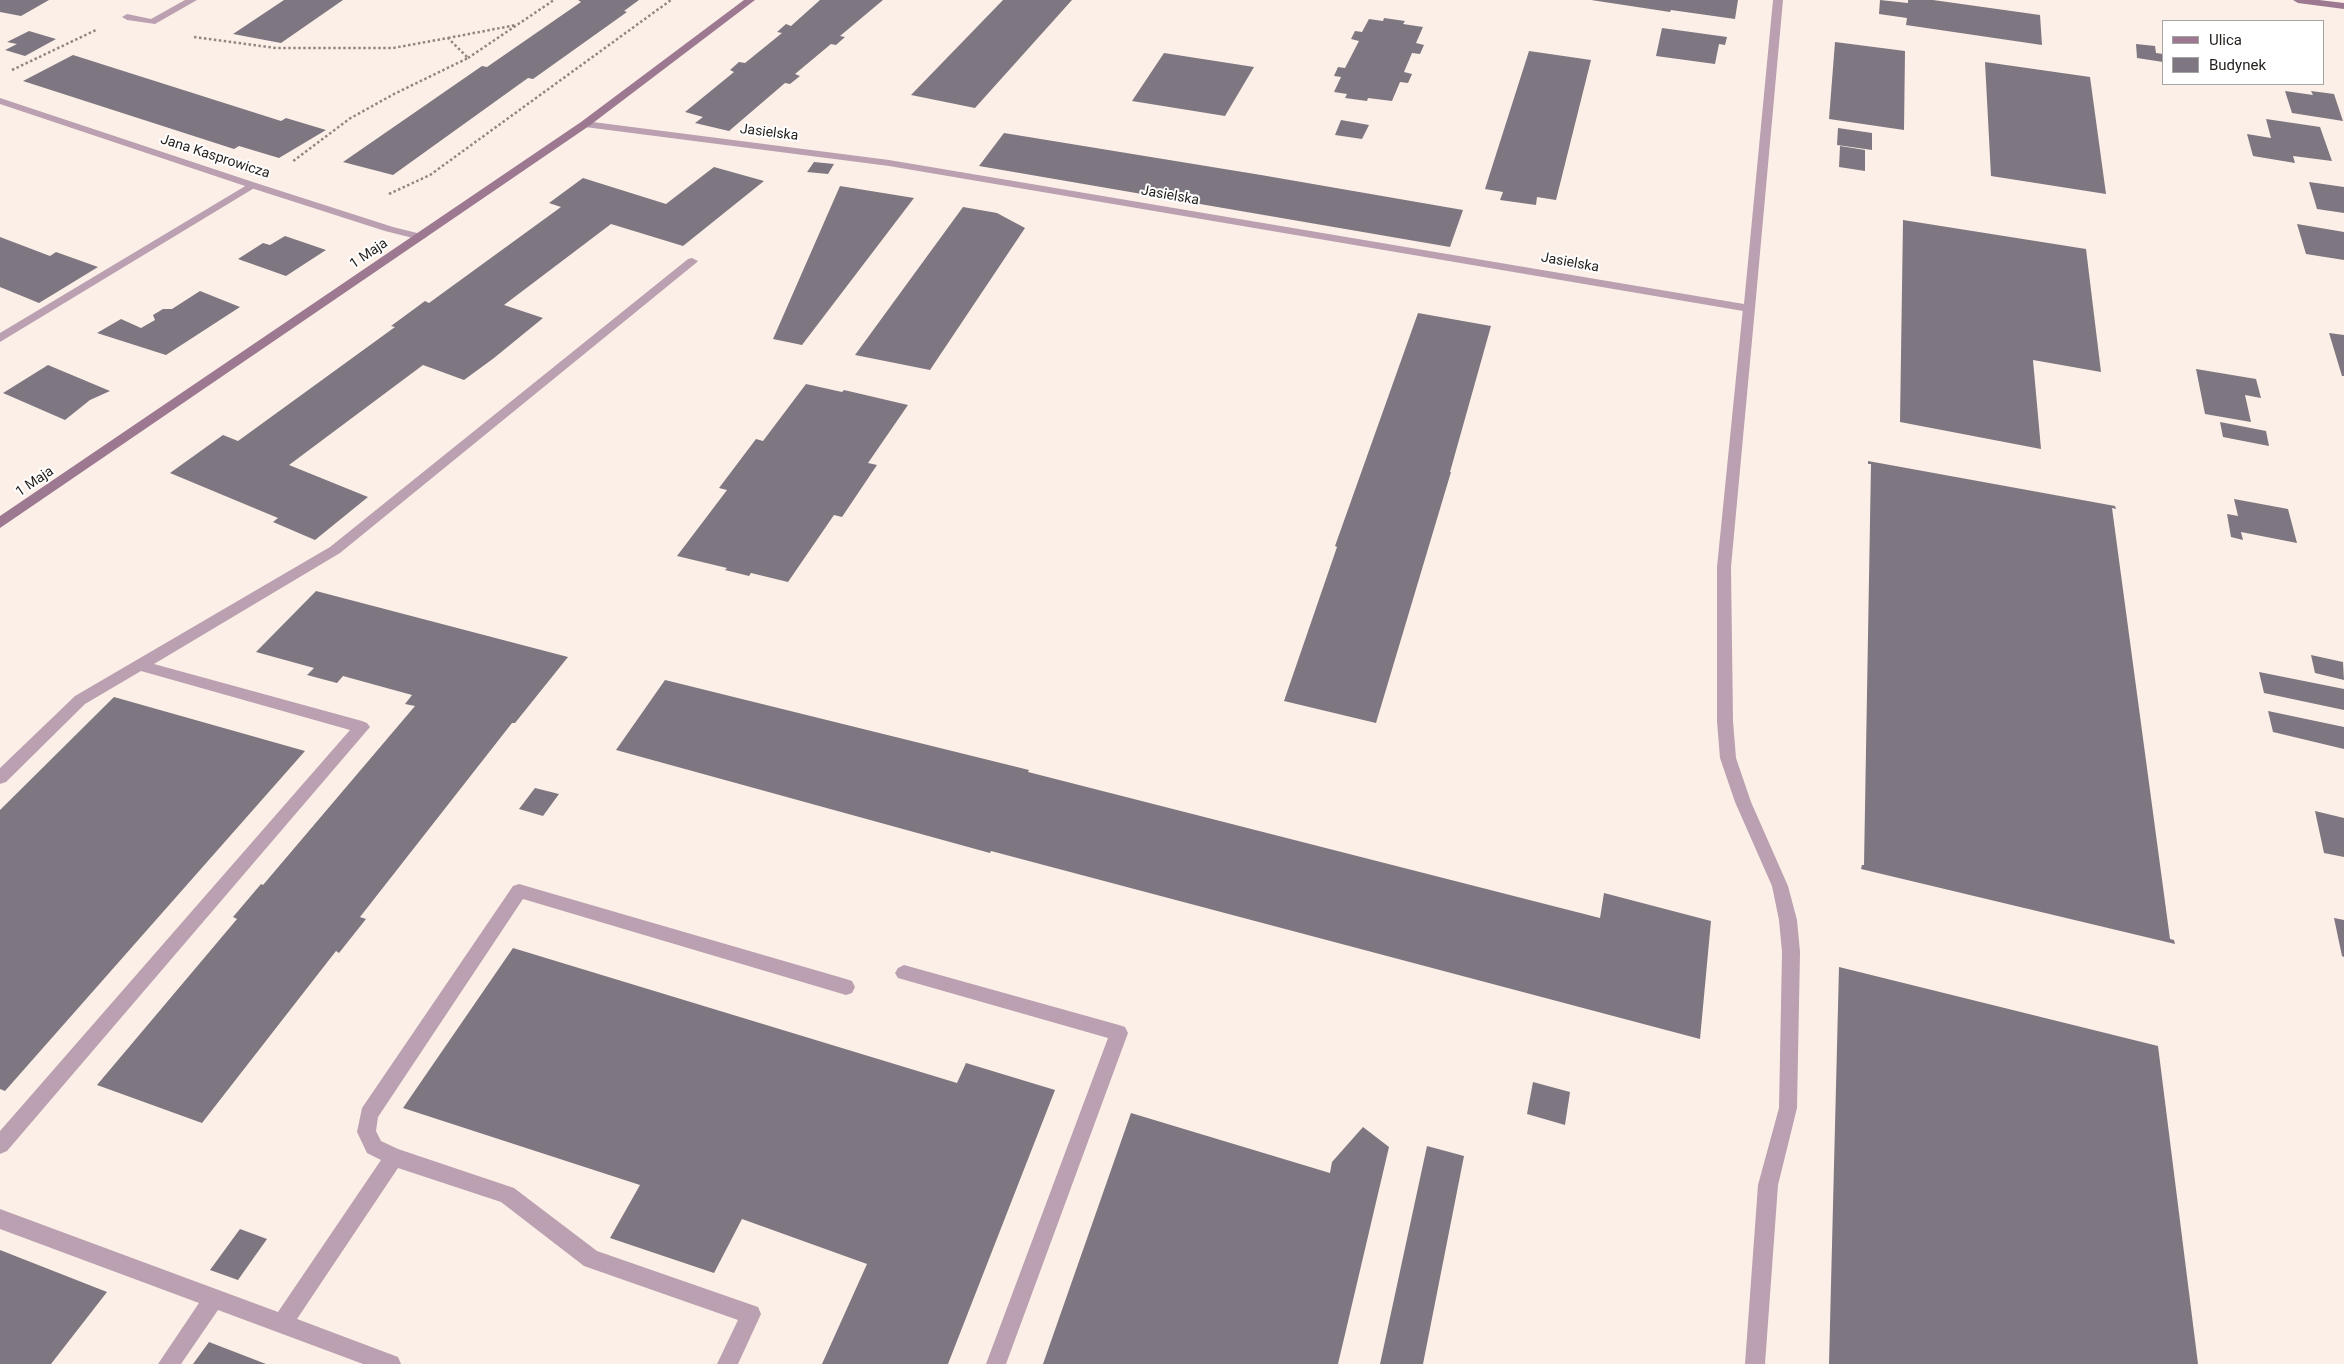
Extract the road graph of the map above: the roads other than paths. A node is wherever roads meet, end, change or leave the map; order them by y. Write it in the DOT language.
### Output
graph roads {
  1 [pos="192,0"];
  2 [pos="750,0"];
  3 [pos="1778,0"];
  4 [pos="2298,0"];
  5 [pos="2344,6"];
  6 [pos="127,17"];
  7 [pos="0,101"];
  8 [pos="585,124"];
  9 [pos="252,185"];
  10 [pos="421,237"];
  11 [pos="692,261"];
  12 [pos="1749,308"];
  13 [pos="0,338"];
  14 [pos="0,524"];
  15 [pos="139,665"];
  16 [pos="0,778"];
  17 [pos="904,973"];
  18 [pos="846,987"];
  19 [pos="0,1145"];
  20 [pos="394,1157"];
  21 [pos="0,1219"];
  22 [pos="214,1299"];
  23 [pos="282,1324"];
  24 [pos="168,1364"];
  25 [pos="391,1364"];
  26 [pos="727,1364"];
  27 [pos="996,1364"];
  28 [pos="1755,1364"];
  1 -- 6 [label="street"];
  2 -- 8 [label="street, 1 Maja"];
  3 -- 12 [label="street"];
  4 -- 5 [label="street"];
  7 -- 9 [label="street, Jana Kasprowicza"];
  8 -- 10 [label="street, 1 Maja"];
  8 -- 12 [label="street, Jasielska"];
  9 -- 10 [label="street, Jana Kasprowicza"];
  9 -- 13 [label="street"];
  10 -- 14 [label="street, 1 Maja"];
  11 -- 15 [label="street"];
  12 -- 28 [label="street"];
  15 -- 16 [label="street"];
  15 -- 19 [label="street"];
  17 -- 27 [label="street"];
  18 -- 20 [label="street"];
  20 -- 23 [label="street"];
  20 -- 26 [label="street"];
  21 -- 22 [label="street"];
  22 -- 23 [label="street"];
  22 -- 24 [label="street"];
  23 -- 25 [label="street"];
}
